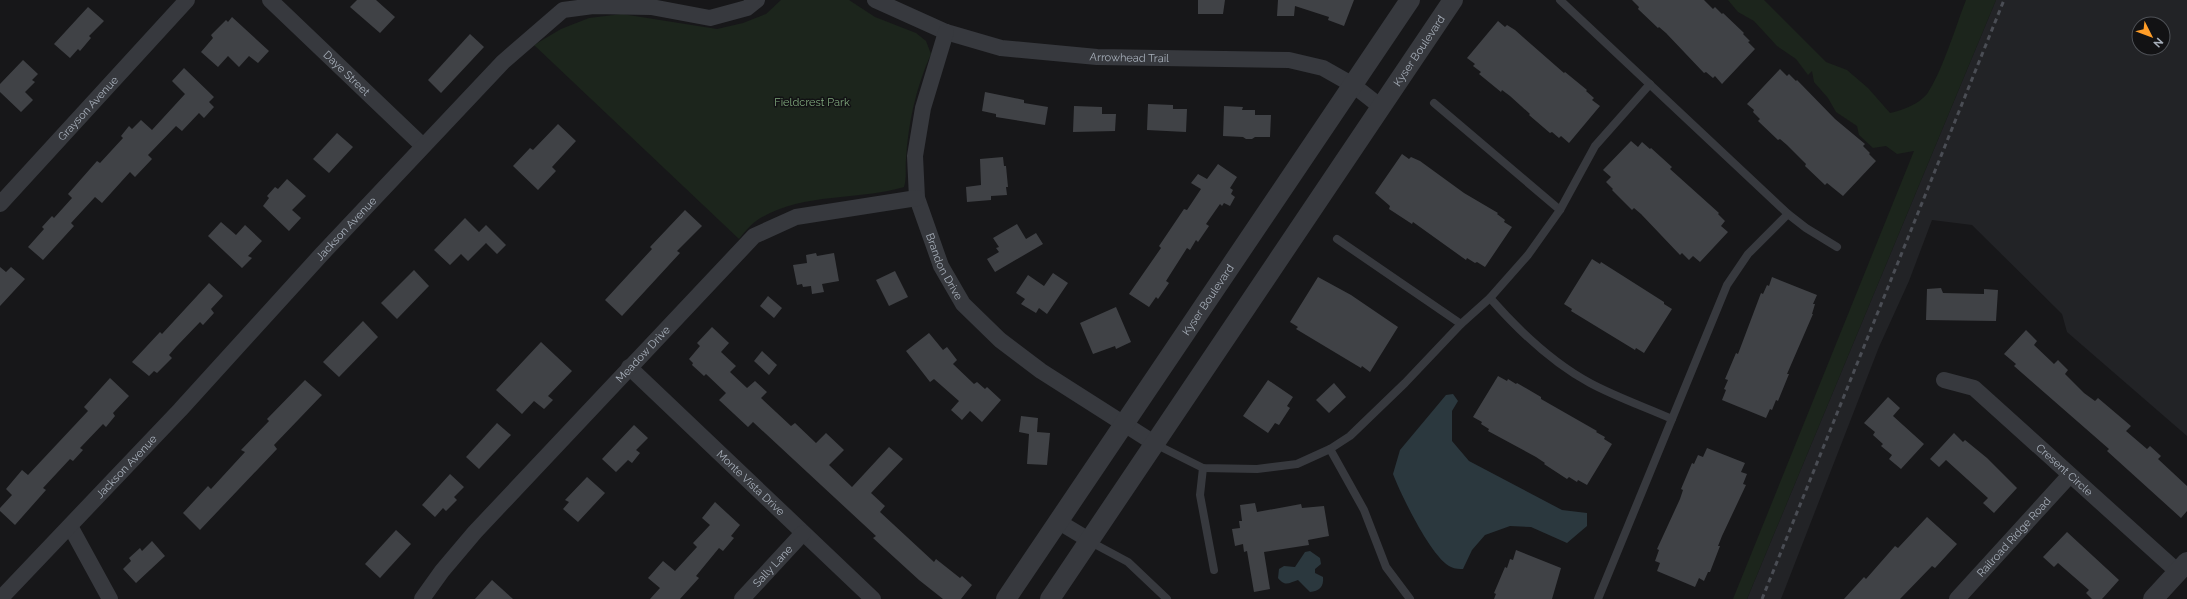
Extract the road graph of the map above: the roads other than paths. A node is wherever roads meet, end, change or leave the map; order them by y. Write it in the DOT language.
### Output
graph roads {
  1 [pos="187,0"];
  2 [pos="270,0"];
  3 [pos="757,0"];
  4 [pos="875,0"];
  5 [pos="1410,0"];
  6 [pos="1453,0"];
  7 [pos="1560,0"];
  8 [pos="946,32"];
  9 [pos="1650,84"];
  10 [pos="1353,85"];
  11 [pos="1434,103"];
  12 [pos="1381,107"];
  13 [pos="423,146"];
  14 [pos="917,198"];
  15 [pos="0,204"];
  16 [pos="1560,210"];
  17 [pos="1788,214"];
  18 [pos="1337,239"];
  19 [pos="1837,248"];
  20 [pos="1490,298"];
  21 [pos="1461,324"];
  22 [pos="629,367"];
  23 [pos="1944,380"];
  24 [pos="1672,419"];
  25 [pos="1124,425"];
  26 [pos="1154,443"];
  27 [pos="1330,449"];
  28 [pos="1204,468"];
  29 [pos="2070,475"];
  30 [pos="1059,522"];
  31 [pos="70,526"];
  32 [pos="803,533"];
  33 [pos="1089,540"];
  34 [pos="2182,567"];
  35 [pos="1214,570"];
  36 [pos="0,599"];
  37 [pos="110,599"];
  38 [pos="422,599"];
  39 [pos="742,599"];
  40 [pos="873,599"];
  41 [pos="1006,599"];
  42 [pos="1050,599"];
  43 [pos="1167,599"];
  44 [pos="1410,599"];
  45 [pos="1598,599"];
  46 [pos="1957,599"];
  47 [pos="2153,599"];
  1 -- 15 [label="street, Grayson Avenue"];
  2 -- 13 [label="street, Daye Street"];
  3 -- 13 [label="street, Jackson Avenue"];
  4 -- 8 [label="street, Arrowhead Trail"];
  5 -- 10 [label="street, Kyser Boulevard"];
  6 -- 12 [label="street, Kyser Boulevard"];
  7 -- 9 [label="lane"];
  8 -- 10 [label="street, Arrowhead Trail"];
  8 -- 14 [label="street, Brandon Drive"];
  9 -- 16 [label="lane"];
  9 -- 17 [label="lane"];
  10 -- 12 [label="street, Arrowhead Trail"];
  10 -- 25 [label="street, Kyser Boulevard"];
  11 -- 16 [label="lane"];
  12 -- 26 [label="street, Kyser Boulevard"];
  13 -- 31 [label="street, Jackson Avenue"];
  14 -- 22 [label="street, Meadow Drive"];
  14 -- 25 [label="street, Brandon Drive"];
  16 -- 20 [label="lane"];
  17 -- 19 [label="lane"];
  17 -- 24 [label="lane"];
  18 -- 21 [label="lane"];
  20 -- 21 [label="lane"];
  20 -- 24 [label="lane"];
  21 -- 27 [label="lane"];
  22 -- 32 [label="street, Monte Vista Drive"];
  22 -- 38 [label="street, Meadow Drive"];
  23 -- 29 [label="street, Cresent Circle"];
  24 -- 45 [label="lane"];
  25 -- 26 [label="street, Brandon Drive"];
  25 -- 30 [label="street, Kyser Boulevard"];
  26 -- 28 [label="lane"];
  26 -- 33 [label="street, Kyser Boulevard"];
  27 -- 28 [label="lane"];
  27 -- 44 [label="lane"];
  28 -- 35 [label="lane"];
  29 -- 34 [label="street, Cresent Circle"];
  29 -- 46 [label="street, Railroad Ridge Road"];
  30 -- 33 [label="street"];
  30 -- 41 [label="street, Kyser Boulevard"];
  31 -- 36 [label="street, Jackson Avenue"];
  31 -- 37 [label="street"];
  32 -- 39 [label="street, Sally Lane"];
  32 -- 40 [label="street, Monte Vista Drive"];
  33 -- 42 [label="street, Kyser Boulevard"];
  33 -- 43 [label="lane"];
  34 -- 47 [label="street"];
}
